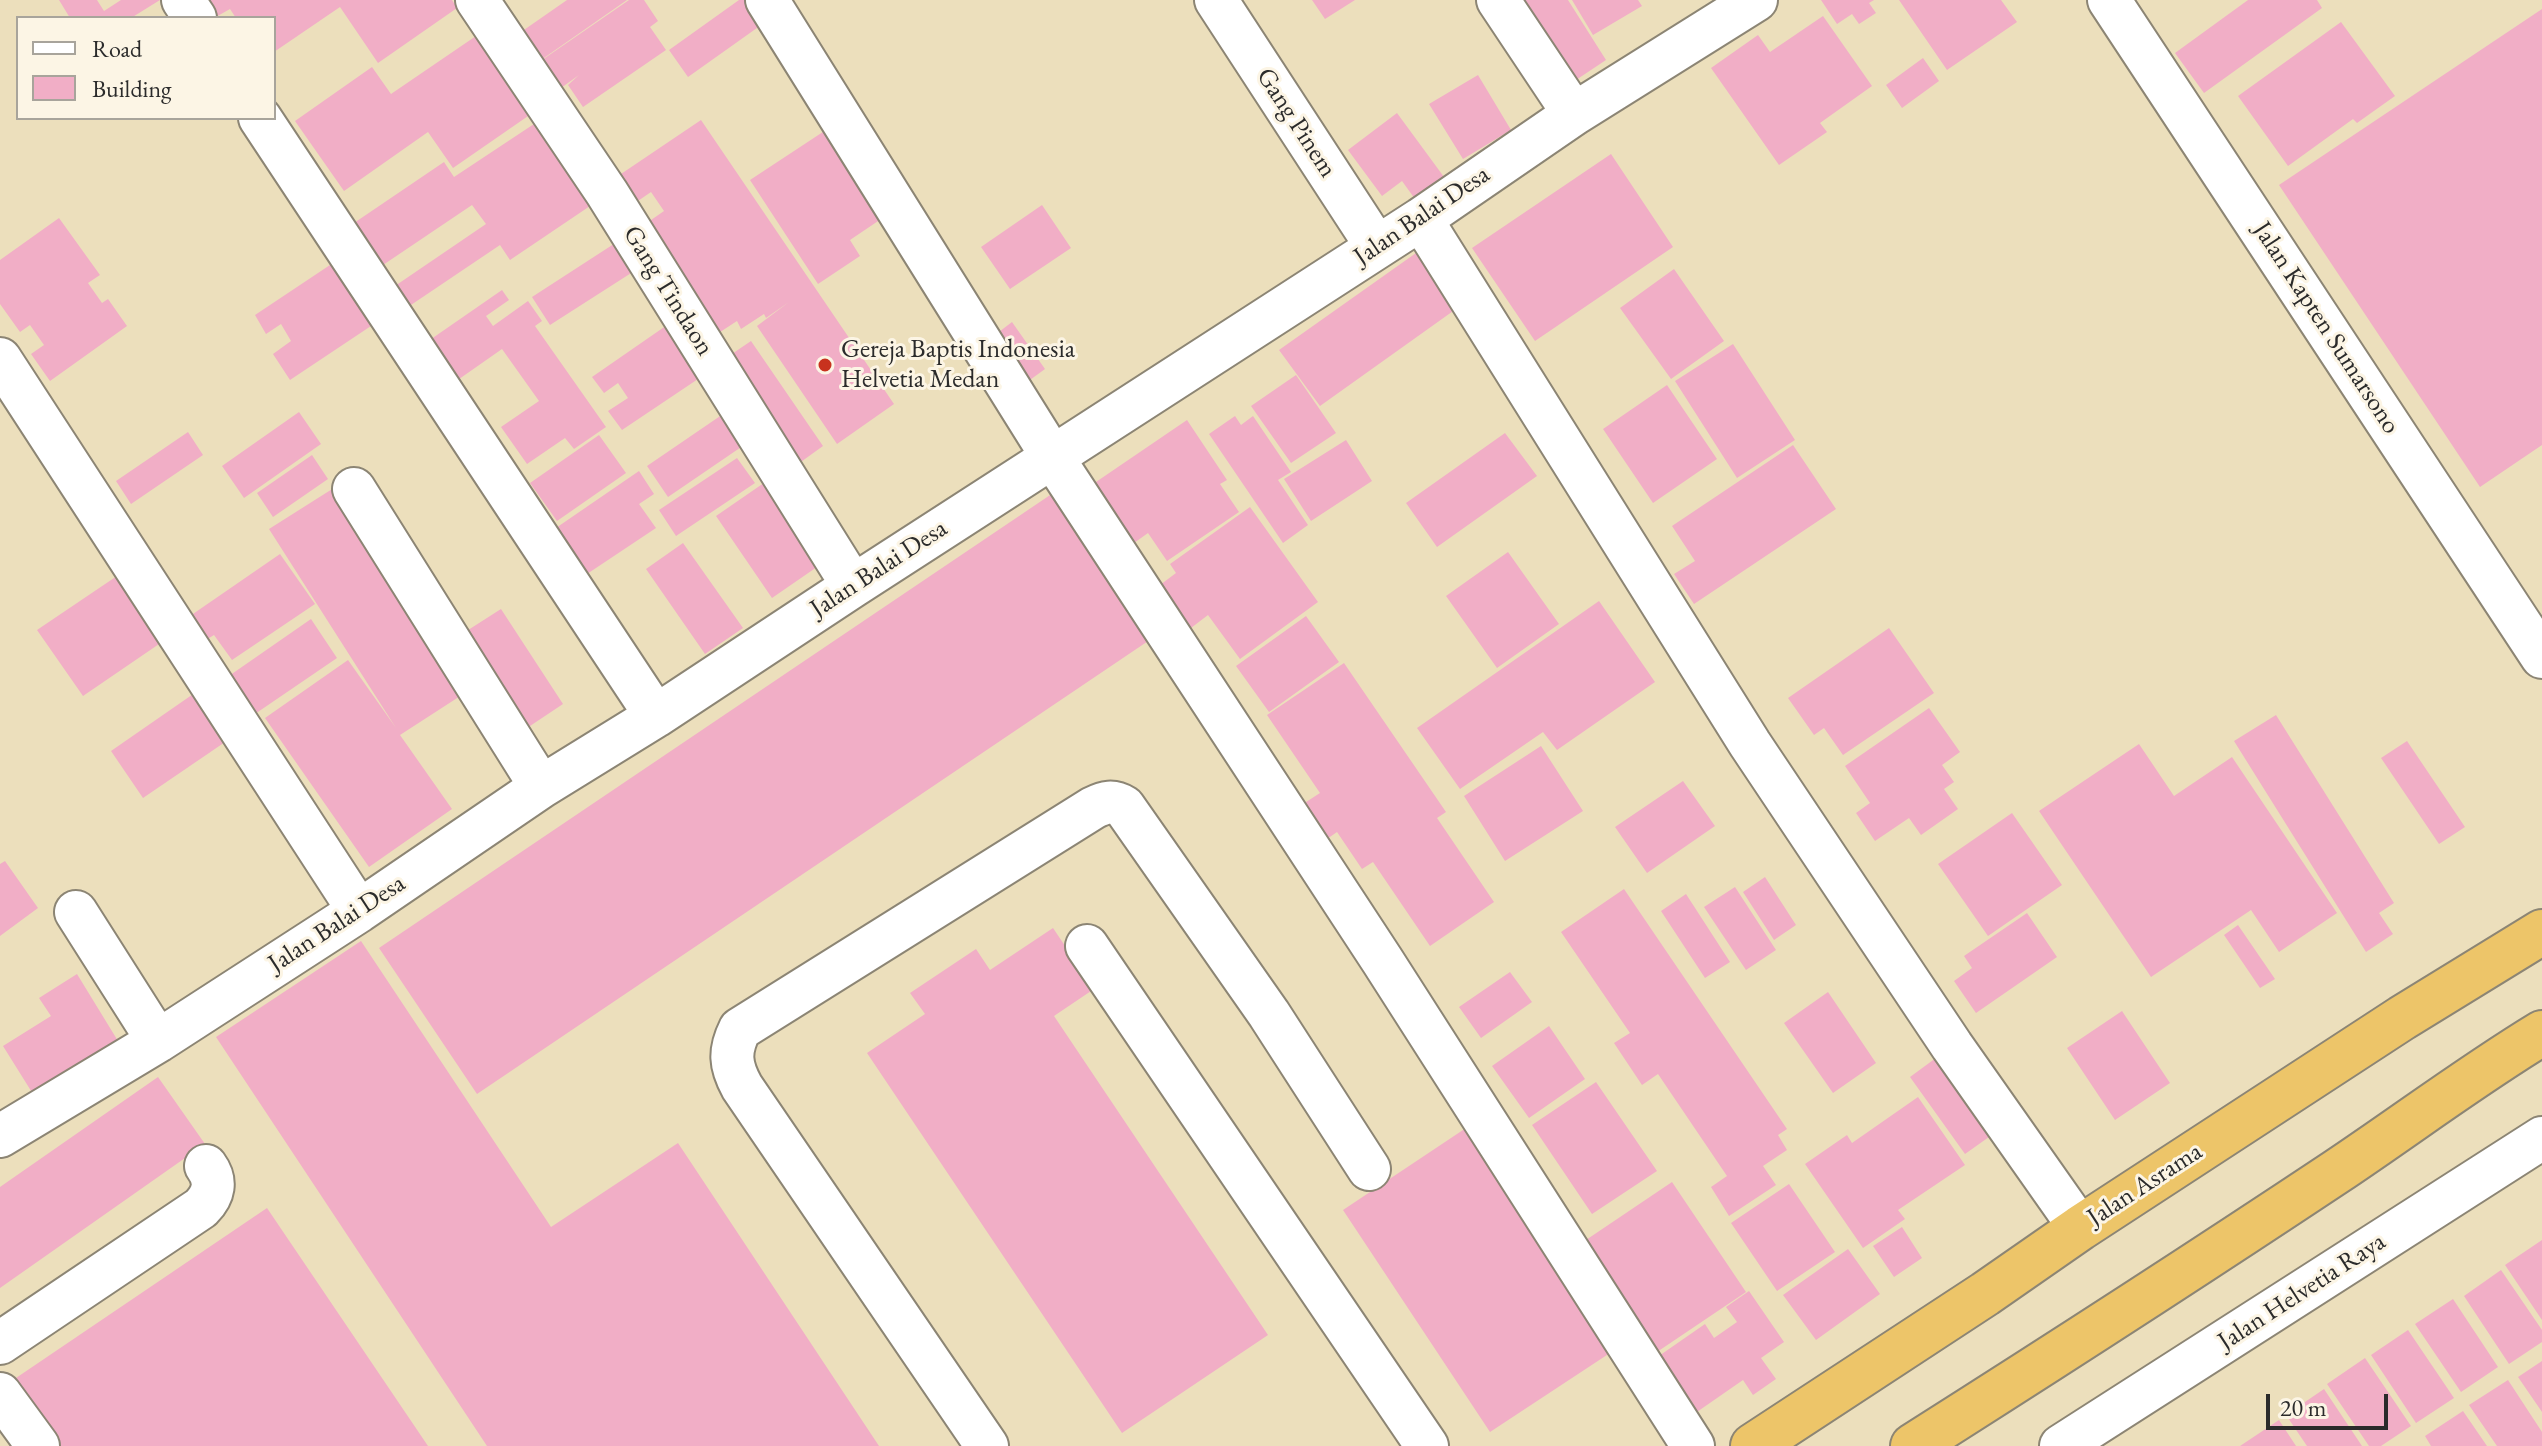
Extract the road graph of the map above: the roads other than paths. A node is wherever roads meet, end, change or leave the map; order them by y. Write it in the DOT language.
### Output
graph roads {
  1 [pos="477,0"];
  2 [pos="767,0"];
  3 [pos="1216,0"];
  4 [pos="1498,0"];
  5 [pos="1756,0"];
  6 [pos="2109,0"];
  7 [pos="1574,114"];
  8 [pos="261,120"];
  9 [pos="1421,219"];
  10 [pos="1377,247"];
  11 [pos="0,359"];
  12 [pos="1053,458"];
  13 [pos="354,489"];
  14 [pos="853,586"];
  15 [pos="2542,657"];
  16 [pos="656,716"];
  17 [pos="541,787"];
  18 [pos="359,911"];
  19 [pos="76,912"];
  20 [pos="2542,932"];
  21 [pos="1087,946"];
  22 [pos="2542,1033"];
  23 [pos="158,1041"];
  24 [pos="0,1136"];
  25 [pos="2542,1138"];
  26 [pos="206,1166"];
  27 [pos="1369,1169"];
  28 [pos="2080,1228"];
  29 [pos="0,1343"];
  30 [pos="0,1394"];
  31 [pos="38,1446"];
  32 [pos="987,1446"];
  33 [pos="1427,1446"];
  34 [pos="1693,1446"];
  35 [pos="1753,1446"];
  36 [pos="1913,1446"];
  37 [pos="2063,1446"];
  1 -- 14 [label="street, Gang Tindaon"];
  2 -- 12 [label="street"];
  3 -- 10 [label="street, Gang Pinem"];
  4 -- 7 [label="street"];
  5 -- 7 [label="street, Jalan Balai Desa"];
  6 -- 15 [label="street, Jalan Kapten Sumarsono"];
  7 -- 9 [label="street, Jalan Balai Desa"];
  8 -- 16 [label="street"];
  9 -- 10 [label="street, Jalan Balai Desa"];
  9 -- 28 [label="street"];
  10 -- 12 [label="street, Jalan Balai Desa"];
  11 -- 18 [label="street"];
  12 -- 14 [label="street, Jalan Balai Desa"];
  12 -- 34 [label="street"];
  13 -- 17 [label="street"];
  14 -- 16 [label="street, Jalan Balai Desa"];
  16 -- 17 [label="street, Jalan Balai Desa"];
  17 -- 18 [label="street, Jalan Balai Desa"];
  18 -- 23 [label="street, Jalan Balai Desa"];
  19 -- 23 [label="street"];
  20 -- 28 [label="highway, Jalan Asrama"];
  21 -- 33 [label="street"];
  22 -- 36 [label="highway"];
  23 -- 24 [label="street, Jalan Balai Desa"];
  25 -- 37 [label="street, Jalan Helvetia Raya"];
  26 -- 29 [label="street"];
  27 -- 32 [label="street"];
  28 -- 35 [label="highway, Jalan Asrama"];
  30 -- 31 [label="street"];
}
